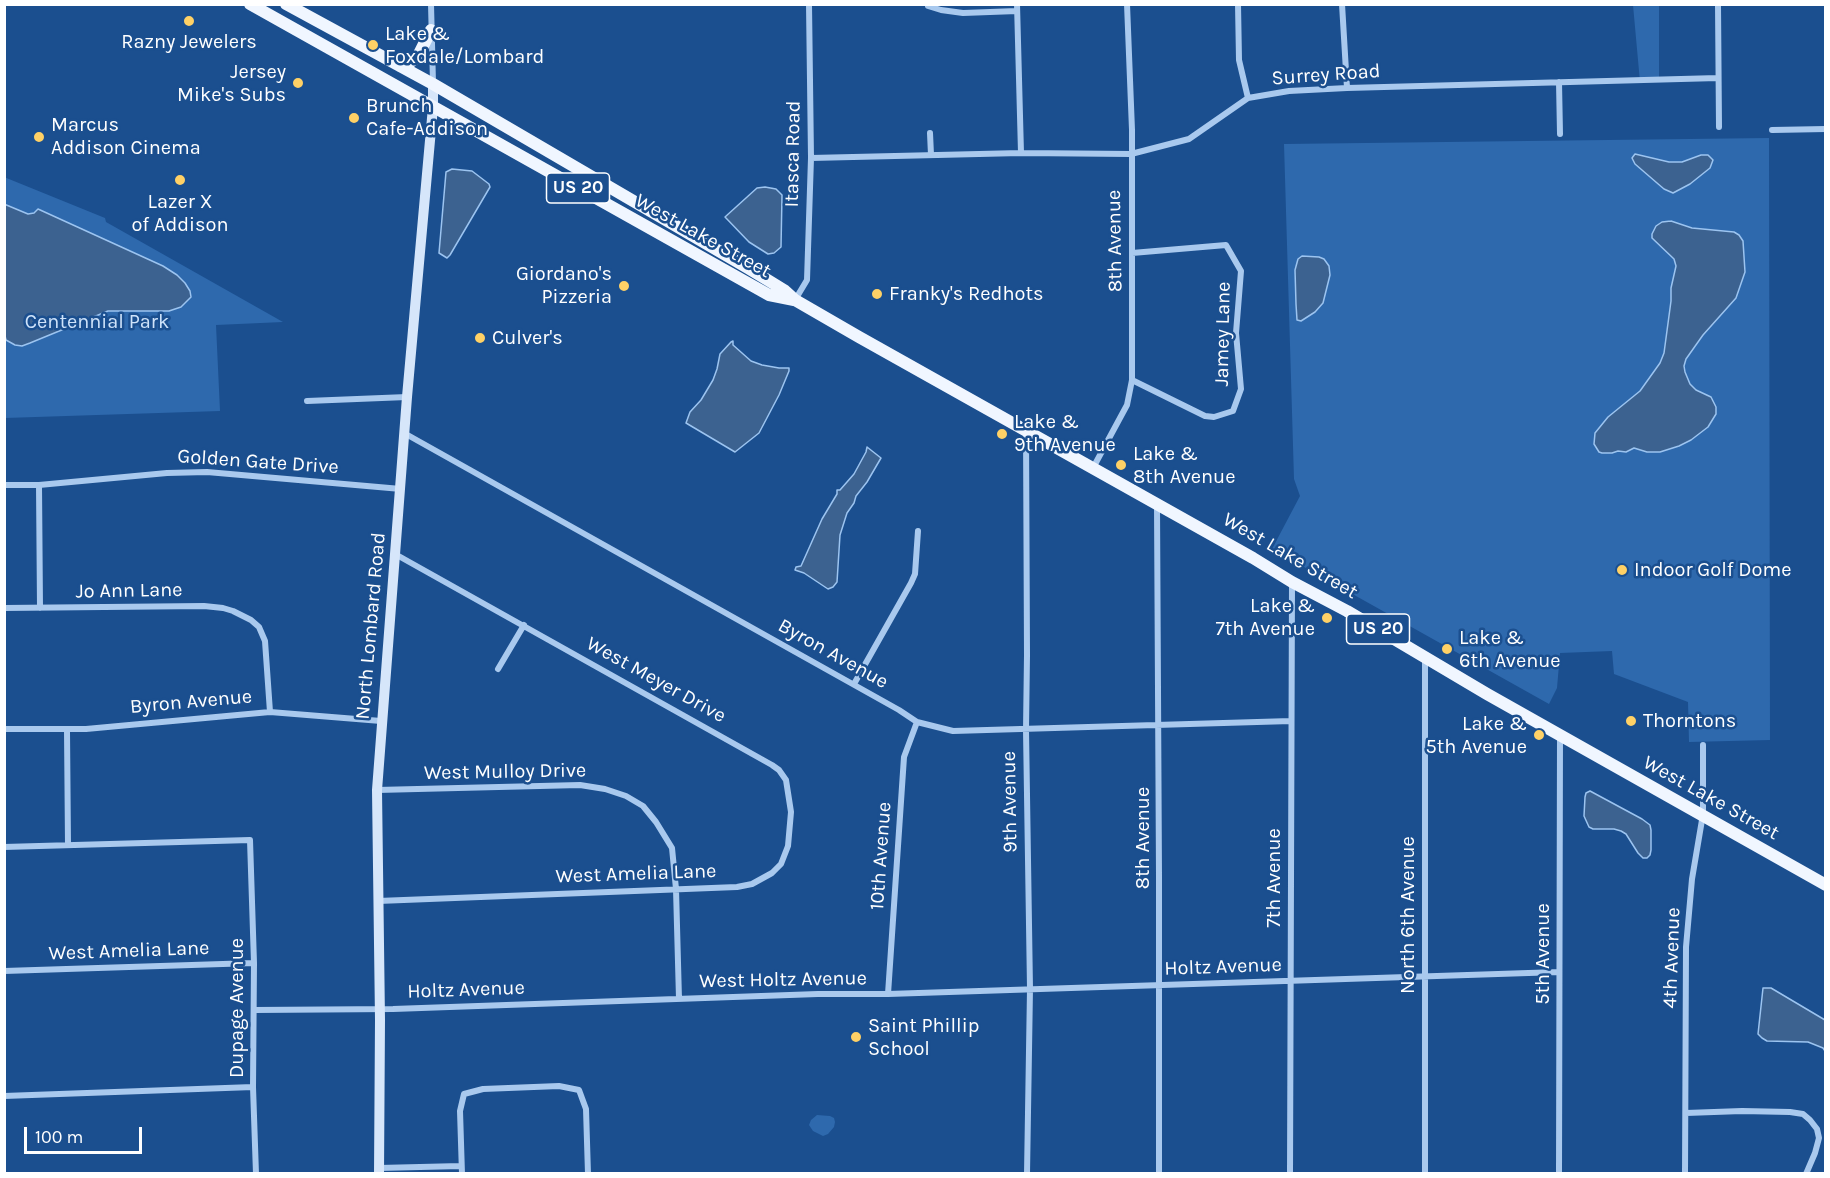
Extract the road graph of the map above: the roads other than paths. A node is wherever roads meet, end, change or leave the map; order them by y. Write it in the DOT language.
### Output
graph roads {
  1 [pos="250,4"];
  2 [pos="286,4"];
  3 [pos="431,4"];
  4 [pos="809,4"];
  5 [pos="1127,4"];
  6 [pos="1238,4"];
  7 [pos="1342,4"];
  8 [pos="1718,4"];
  9 [pos="928,6"];
  10 [pos="1017,8"];
  11 [pos="431,30"];
  12 [pos="400,66"];
  13 [pos="1718,78"];
  14 [pos="1559,82"];
  15 [pos="433,84"];
  16 [pos="1347,88"];
  17 [pos="1248,98"];
  18 [pos="433,107"];
  19 [pos="1719,126"];
  20 [pos="1826,129"];
  21 [pos="1772,130"];
  22 [pos="930,133"];
  23 [pos="1560,134"];
  24 [pos="1021,153"];
  25 [pos="1131,154"];
  26 [pos="931,155"];
  27 [pos="811,158"];
  28 [pos="1132,253"];
  29 [pos="795,300"];
  30 [pos="1132,380"];
  31 [pos="407,397"];
  32 [pos="307,401"];
  33 [pos="1026,430"];
  34 [pos="404,433"];
  35 [pos="1093,468"];
  36 [pos="39,484"];
  37 [pos="4,485"];
  38 [pos="401,489"];
  39 [pos="1157,503"];
  40 [pos="918,531"];
  41 [pos="395,554"];
  42 [pos="1292,582"];
  43 [pos="4,608"];
  44 [pos="40,608"];
  45 [pos="524,625"];
  46 [pos="1425,656"];
  47 [pos="498,669"];
  48 [pos="854,684"];
  49 [pos="270,712"];
  50 [pos="381,722"];
  51 [pos="917,722"];
  52 [pos="1292,722"];
  53 [pos="1158,726"];
  54 [pos="4,729"];
  55 [pos="67,730"];
  56 [pos="1026,730"];
  57 [pos="1560,735"];
  58 [pos="1703,745"];
  59 [pos="772,765"];
  60 [pos="377,790"];
  61 [pos="1703,814"];
  62 [pos="68,845"];
  63 [pos="4,847"];
  64 [pos="1826,885"];
  65 [pos="676,889"];
  66 [pos="378,901"];
  67 [pos="254,963"];
  68 [pos="4,971"];
  69 [pos="1559,972"];
  70 [pos="1425,976"];
  71 [pos="1291,981"];
  72 [pos="1160,985"];
  73 [pos="1030,989"];
  74 [pos="888,994"];
  75 [pos="679,999"];
  76 [pos="380,1009"];
  77 [pos="254,1010"];
  78 [pos="253,1087"];
  79 [pos="4,1096"];
  80 [pos="1686,1113"];
  81 [pos="461,1166"];
  82 [pos="379,1171"];
  83 [pos="256,1173"];
  84 [pos="462,1173"];
  85 [pos="588,1173"];
  86 [pos="1027,1173"];
  87 [pos="1159,1173"];
  88 [pos="1290,1173"];
  89 [pos="1425,1173"];
  90 [pos="1559,1173"];
  91 [pos="1685,1173"];
  92 [pos="1806,1173"];
  1 -- 18 [label="main road, West Lake Street / US 20"];
  2 -- 12 [label="main road, West Lake Street / US 20"];
  3 -- 11 [label="street"];
  4 -- 27 [label="street, Itasca Road"];
  5 -- 25 [label="street, 8th Avenue"];
  6 -- 17 [label="street"];
  7 -- 16 [label="street"];
  8 -- 13 [label="street"];
  9 -- 10 [label="street"];
  10 -- 24 [label="street"];
  11 -- 12 [label="main road"];
  11 -- 15 [label="street"];
  12 -- 15 [label="main road, West Lake Street / US 20"];
  13 -- 14 [label="street, Surrey Road"];
  13 -- 19 [label="street"];
  14 -- 16 [label="street, Surrey Road"];
  14 -- 23 [label="street"];
  15 -- 18 [label="street, North Lombard Road"];
  15 -- 29 [label="main road, West Lake Street / US 20"];
  16 -- 17 [label="street, Surrey Road"];
  17 -- 25 [label="street, Surrey Road"];
  18 -- 29 [label="main road, West Lake Street / US 20"];
  18 -- 31 [label="street, North Lombard Road"];
  20 -- 21 [label="street"];
  22 -- 26 [label="street"];
  24 -- 25 [label="street, Surrey Road"];
  24 -- 26 [label="street, Surrey Road"];
  25 -- 28 [label="street, 8th Avenue"];
  26 -- 27 [label="street, Surrey Road"];
  27 -- 29 [label="street, Itasca Road"];
  28 -- 30 [label="street, 8th Avenue"];
  28 -- 30 [label="street, Jamey Lane"];
  29 -- 33 [label="main road, West Lake Street / US 20"];
  30 -- 35 [label="street, 8th Avenue"];
  31 -- 32 [label="street"];
  31 -- 34 [label="street, North Lombard Road"];
  33 -- 35 [label="main road, West Lake Street / US 20"];
  33 -- 56 [label="street, 9th Avenue"];
  34 -- 38 [label="street, North Lombard Road"];
  34 -- 48 [label="street, Byron Avenue"];
  35 -- 39 [label="main road, West Lake Street / US 20"];
  36 -- 37 [label="street, Golden Gate Drive"];
  36 -- 38 [label="street, Golden Gate Drive"];
  36 -- 44 [label="street"];
  38 -- 41 [label="street, North Lombard Road"];
  39 -- 42 [label="main road, West Lake Street / US 20"];
  39 -- 53 [label="street, 8th Avenue"];
  40 -- 48 [label="street"];
  41 -- 45 [label="street, West Meyer Drive"];
  41 -- 50 [label="street, North Lombard Road"];
  42 -- 46 [label="main road, West Lake Street / US 20"];
  42 -- 52 [label="street, 7th Avenue"];
  43 -- 44 [label="street, Jo Ann Lane"];
  44 -- 49 [label="street, Jo Ann Lane"];
  45 -- 47 [label="street"];
  45 -- 59 [label="street, West Meyer Drive"];
  46 -- 57 [label="main road, West Lake Street / US 20"];
  46 -- 70 [label="street, North 6th Avenue"];
  48 -- 51 [label="street, Byron Avenue"];
  49 -- 50 [label="street, Byron Avenue"];
  49 -- 55 [label="street, Byron Avenue"];
  50 -- 60 [label="street, North Lombard Road"];
  51 -- 56 [label="street, Byron Avenue"];
  51 -- 74 [label="street, 10th Avenue"];
  52 -- 53 [label="street, Byron Avenue"];
  52 -- 71 [label="street, 7th Avenue"];
  53 -- 56 [label="street, Byron Avenue"];
  53 -- 72 [label="street, 8th Avenue"];
  54 -- 55 [label="street, Byron Avenue"];
  55 -- 62 [label="street"];
  56 -- 73 [label="street, 9th Avenue"];
  57 -- 61 [label="main road, West Lake Street / US 20"];
  57 -- 69 [label="street, 5th Avenue"];
  58 -- 61 [label="street, 4th Avenue"];
  59 -- 65 [label="street, West Amelia Lane"];
  60 -- 65 [label="street, West Mulloy Drive"];
  60 -- 66 [label="street, North Lombard Road"];
  61 -- 64 [label="main road, West Lake Street / US 20"];
  61 -- 80 [label="street, 4th Avenue"];
  62 -- 63 [label="street"];
  62 -- 67 [label="street, Dupage Avenue"];
  65 -- 66 [label="street, West Amelia Lane"];
  65 -- 75 [label="street, West Mulloy Drive"];
  66 -- 76 [label="street, North Lombard Road"];
  67 -- 68 [label="street, West Amelia Lane"];
  67 -- 77 [label="street, Dupage Avenue"];
  69 -- 70 [label="street, Holtz Avenue"];
  69 -- 90 [label="street, 5th Avenue"];
  70 -- 71 [label="street, Holtz Avenue"];
  70 -- 89 [label="street, North 6th Avenue"];
  71 -- 72 [label="street, Holtz Avenue"];
  71 -- 88 [label="street, 7th Avenue"];
  72 -- 73 [label="street, Holtz Avenue"];
  72 -- 87 [label="street, 8th Avenue"];
  73 -- 74 [label="street, Holtz Avenue"];
  73 -- 86 [label="street, 9th Avenue"];
  74 -- 75 [label="street, West Holtz Avenue"];
  75 -- 76 [label="street, Holtz Avenue"];
  76 -- 77 [label="street, Holtz Avenue"];
  76 -- 82 [label="street, North Lombard Road"];
  77 -- 78 [label="street, Dupage Avenue"];
  78 -- 79 [label="street"];
  78 -- 83 [label="street, Dupage Avenue"];
  80 -- 91 [label="street, 4th Avenue"];
  80 -- 92 [label="street"];
  81 -- 82 [label="street"];
  81 -- 84 [label="street"];
  81 -- 85 [label="street"];
}
